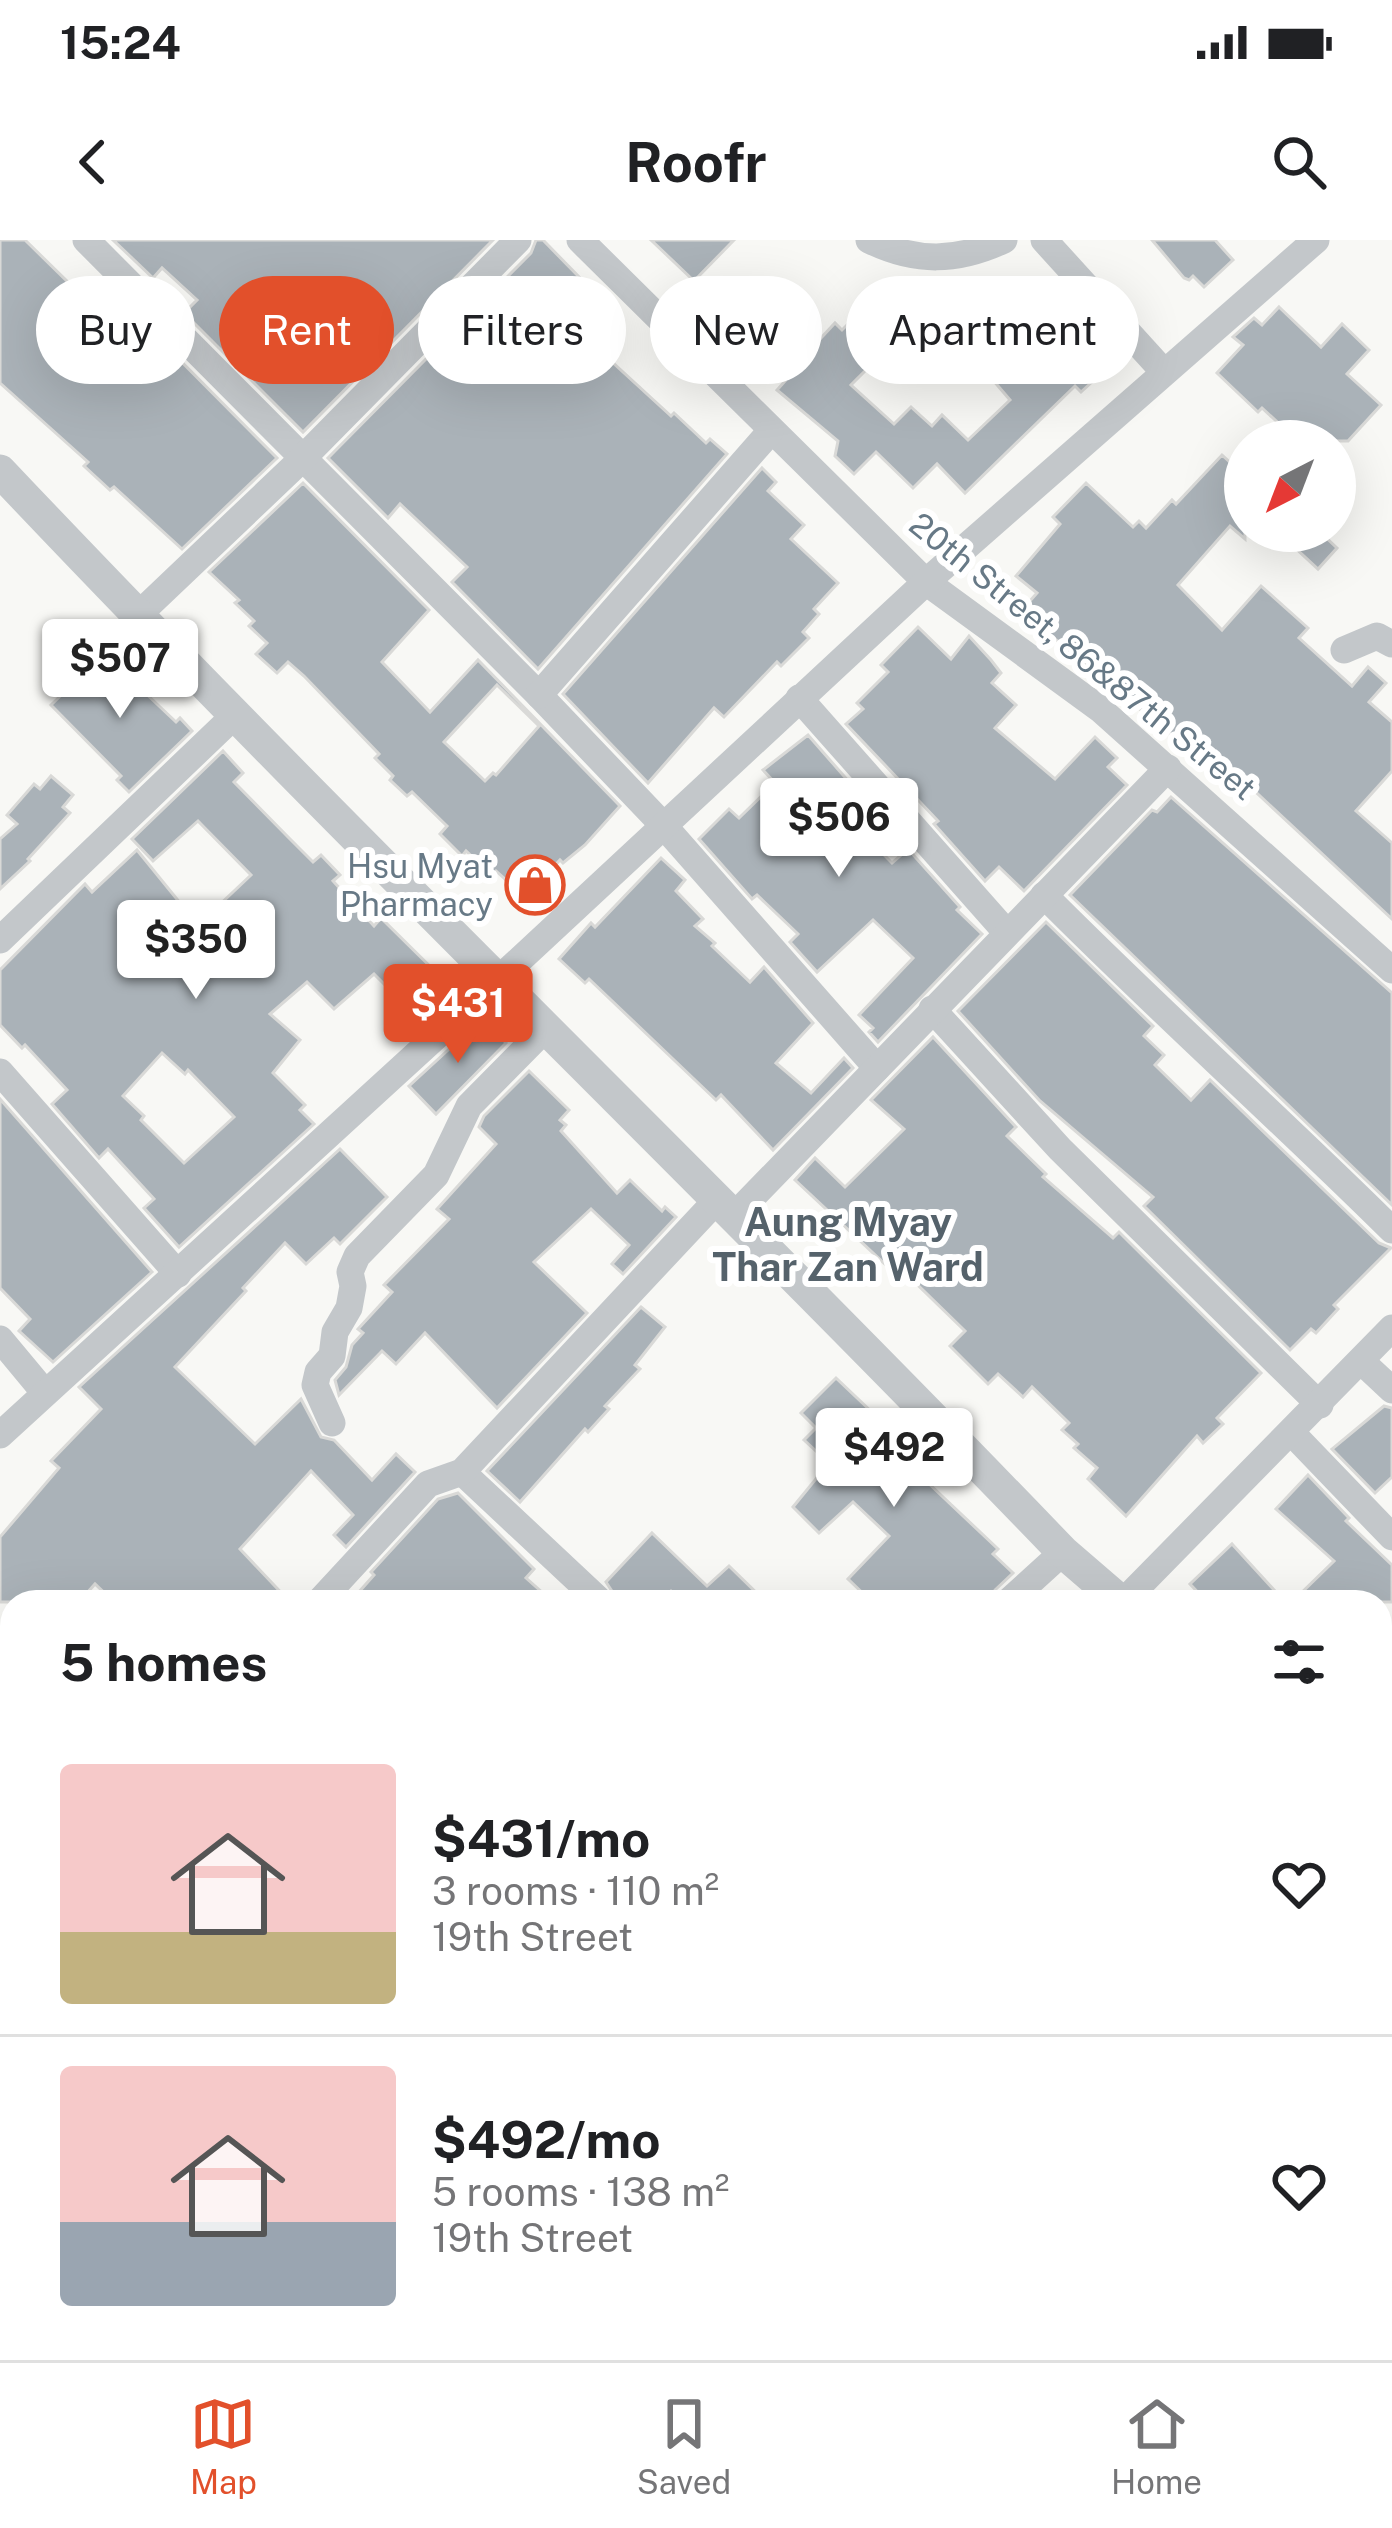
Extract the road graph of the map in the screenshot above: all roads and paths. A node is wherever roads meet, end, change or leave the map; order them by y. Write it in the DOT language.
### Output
graph roads {
  1 [pos="86,240"];
  2 [pos="518,240"];
  3 [pos="580,240"];
  4 [pos="869,240"];
  5 [pos="1004,240"];
  6 [pos="1044,240"];
  7 [pos="1316,240"];
  8 [pos="1164,372"];
  9 [pos="770,432"];
  10 [pos="302,459"];
  11 [pos="0,471"];
  12 [pos="926,582"];
  13 [pos="137,616"];
  14 [pos="1392,644"];
  15 [pos="1344,650"];
  16 [pos="539,694"];
  17 [pos="799,698"];
  18 [pos="234,716"];
  19 [pos="1168,768"];
  20 [pos="664,826"];
  21 [pos="1044,895"];
  22 [pos="1007,933"];
  23 [pos="0,940"];
  24 [pos="1392,970"];
  25 [pos="500,978"];
  26 [pos="932,1010"];
  27 [pos="547,1027"];
  28 [pos="877,1068"];
  29 [pos="0,1072"];
  30 [pos="724,1210"];
  31 [pos="1392,1230"];
  32 [pos="178,1274"];
  33 [pos="1392,1328"];
  34 [pos="0,1339"];
  35 [pos="1361,1360"];
  36 [pos="1392,1390"];
  37 [pos="45,1393"];
  38 [pos="1319,1405"];
  39 [pos="332,1423"];
  40 [pos="1291,1432"];
  41 [pos="0,1435"];
  42 [pos="462,1472"];
  43 [pos="1392,1537"];
  44 [pos="1063,1552"];
  45 [pos="342,1590"];
  46 [pos="588,1590"];
  47 [pos="1021,1590"];
  48 [pos="1108,1590"];
  49 [pos="1134,1590"];
  1 -- 10 [label="street"];
  2 -- 10 [label="street"];
  3 -- 9 [label="street, 20th Street, 86&87th Street"];
  4 -- 5 [label="street"];
  6 -- 8 [label="street"];
  7 -- 8 [label="street"];
  8 -- 12 [label="street"];
  9 -- 12 [label="street, 20th Street, 86&87th Street"];
  9 -- 16 [label="street"];
  10 -- 13 [label="street"];
  10 -- 16 [label="street"];
  11 -- 13 [label="street"];
  12 -- 17 [label="street"];
  12 -- 19 [label="street, 20th Street, 86&87th Street"];
  13 -- 18 [label="street"];
  14 -- 15 [label="street"];
  16 -- 20 [label="street"];
  17 -- 20 [label="street"];
  17 -- 22 [label="street"];
  18 -- 23 [label="street"];
  18 -- 25 [label="street"];
  19 -- 21 [label="street"];
  19 -- 24 [label="street, 20th Street, 86&87th Street"];
  20 -- 25 [label="street"];
  20 -- 28 [label="street"];
  21 -- 22 [label="street"];
  21 -- 31 [label="street"];
  22 -- 26 [label="street"];
  25 -- 27 [label="street"];
  25 -- 32 [label="street"];
  26 -- 28 [label="street"];
  26 -- 38 [label="street"];
  27 -- 30 [label="street"];
  27 -- 39 [label="street"];
  28 -- 30 [label="street"];
  29 -- 32 [label="street"];
  30 -- 42 [label="street"];
  30 -- 44 [label="street"];
  32 -- 37 [label="street"];
  33 -- 35 [label="street"];
  34 -- 37 [label="street"];
  35 -- 36 [label="street"];
  35 -- 38 [label="street"];
  37 -- 41 [label="street"];
  38 -- 40 [label="street"];
  40 -- 43 [label="street"];
  40 -- 49 [label="street"];
  42 -- 45 [label="street"];
  42 -- 46 [label="street"];
  44 -- 47 [label="street"];
  44 -- 48 [label="street"];
}
